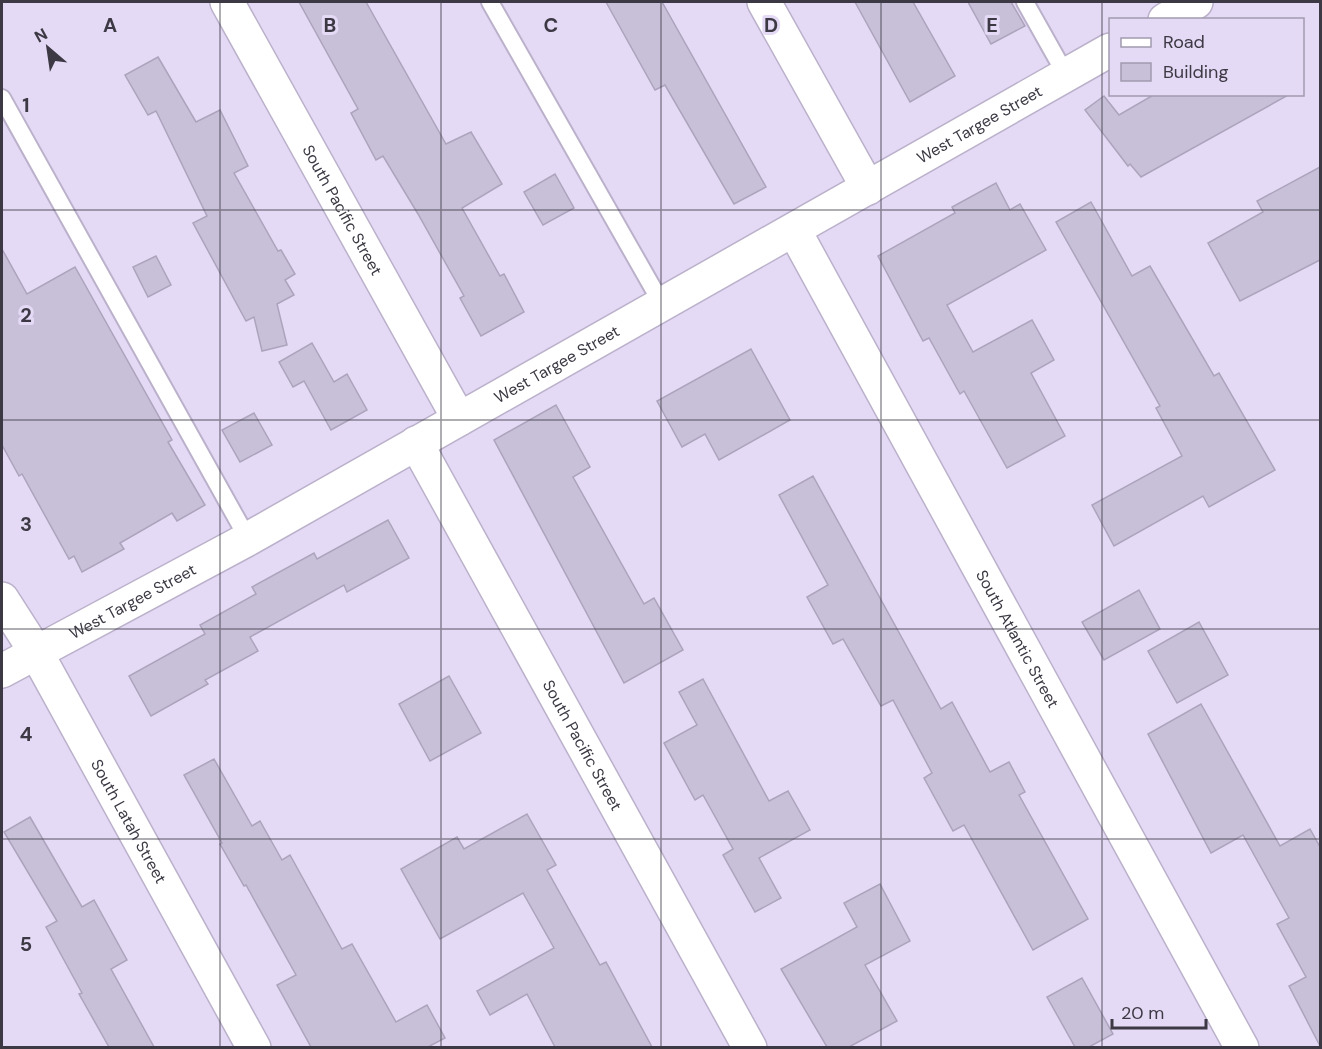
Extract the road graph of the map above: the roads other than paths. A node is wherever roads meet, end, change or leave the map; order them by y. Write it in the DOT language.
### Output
graph roads {
  1 [pos="227,2"];
  2 [pos="490,2"];
  3 [pos="764,2"];
  4 [pos="1025,2"];
  5 [pos="1196,2"];
  6 [pos="1168,18"];
  7 [pos="1109,51"];
  8 [pos="1066,75"];
  9 [pos="2,98"];
  10 [pos="868,188"];
  11 [pos="794,230"];
  12 [pos="662,304"];
  13 [pos="459,419"];
  14 [pos="416,443"];
  15 [pos="248,539"];
  16 [pos="2,599"];
  17 [pos="36,652"];
  18 [pos="2,671"];
  19 [pos="254,1047"];
  20 [pos="750,1047"];
  21 [pos="1242,1047"];
  1 -- 13 [label="street, South Pacific Street"];
  2 -- 12 [label="lane"];
  3 -- 10 [label="street"];
  4 -- 8 [label="lane"];
  5 -- 6 [label="street"];
  7 -- 8 [label="street, West Targee Street"];
  8 -- 10 [label="street, West Targee Street"];
  9 -- 15 [label="lane"];
  10 -- 11 [label="street, West Targee Street"];
  11 -- 12 [label="street, West Targee Street"];
  11 -- 21 [label="street, South Atlantic Street"];
  12 -- 13 [label="street, West Targee Street"];
  13 -- 14 [label="street, West Targee Street"];
  14 -- 15 [label="street, West Targee Street"];
  14 -- 20 [label="street, South Pacific Street"];
  15 -- 17 [label="street, West Targee Street"];
  16 -- 17 [label="street, South Latah Street"];
  17 -- 18 [label="street, West Targee Street"];
  17 -- 19 [label="street, South Latah Street"];
}
